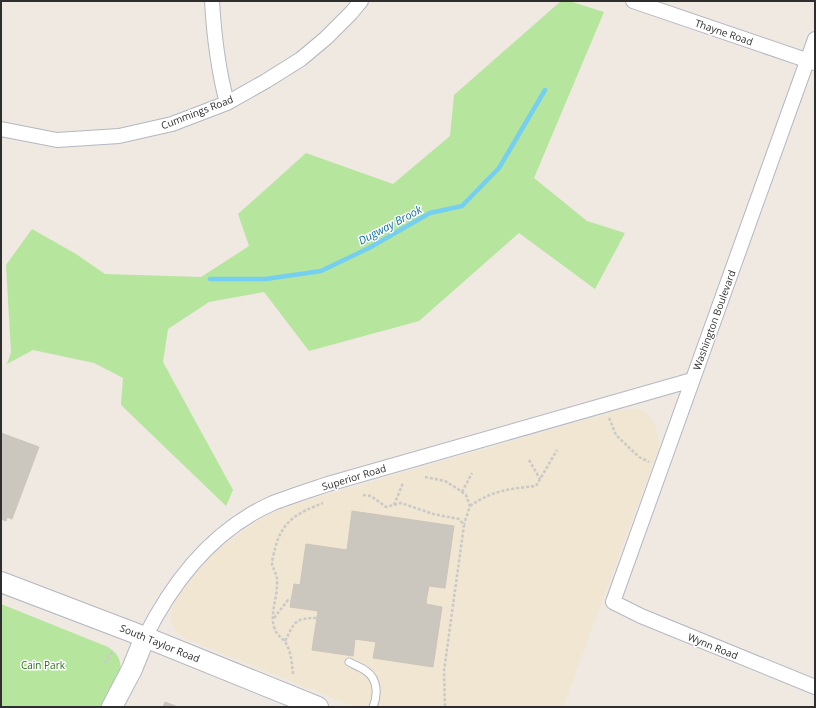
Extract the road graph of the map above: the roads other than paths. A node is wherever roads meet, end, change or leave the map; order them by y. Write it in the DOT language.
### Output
graph roads {
  1 [pos="212,1"];
  2 [pos="361,1"];
  3 [pos="633,1"];
  4 [pos="815,38"];
  5 [pos="811,62"];
  6 [pos="227,103"];
  7 [pos="1,129"];
  8 [pos="692,380"];
  9 [pos="1,582"];
  10 [pos="613,602"];
  11 [pos="145,637"];
  12 [pos="348,662"];
  13 [pos="815,687"];
  14 [pos="112,707"];
  15 [pos="318,707"];
  16 [pos="373,707"];
  1 -- 6 [label="street"];
  2 -- 6 [label="street, Cummings Road"];
  3 -- 5 [label="street, Thayne Road"];
  4 -- 5 [label="street, Washington Boulevard"];
  5 -- 8 [label="street, Washington Boulevard"];
  6 -- 7 [label="street, Cummings Road"];
  8 -- 10 [label="street, Washington Boulevard"];
  8 -- 11 [label="street, Superior Road"];
  9 -- 11 [label="main road, South Taylor Road"];
  10 -- 13 [label="street, Wynn Road"];
  11 -- 14 [label="main road, Superior Road"];
  11 -- 15 [label="main road, South Taylor Road"];
  12 -- 16 [label="lane"];
}
